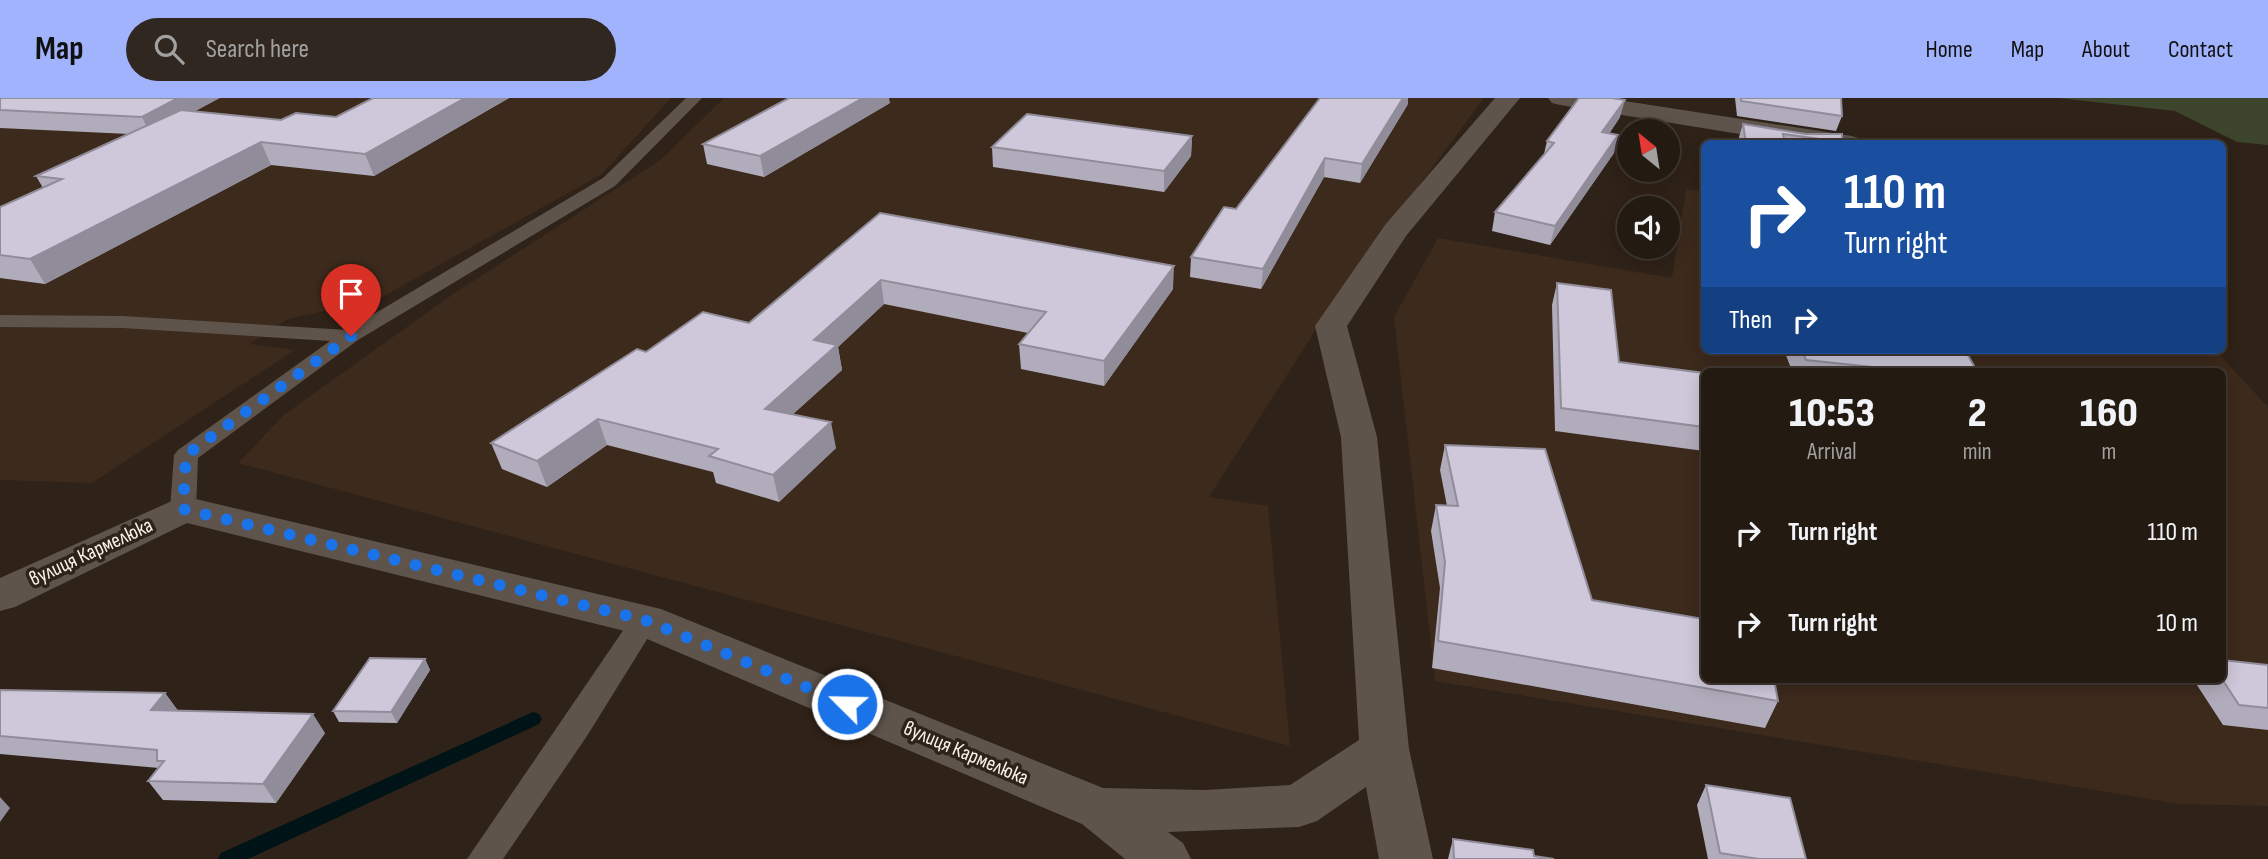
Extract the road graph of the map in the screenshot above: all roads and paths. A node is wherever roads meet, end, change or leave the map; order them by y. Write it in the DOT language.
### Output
graph roads {
  1 [pos="695,98"];
  2 [pos="1508,98"];
  3 [pos="1560,98"];
  4 [pos="1827,140"];
  5 [pos="0,321"];
  6 [pos="351,336"];
  7 [pos="183,509"];
  8 [pos="0,596"];
  9 [pos="645,620"];
  10 [pos="1384,749"];
  11 [pos="1100,809"];
  12 [pos="484,859"];
  13 [pos="1164,859"];
  14 [pos="1406,859"];
  1 -- 6 [label="lane"];
  2 -- 10 [label="street"];
  3 -- 4 [label="street"];
  5 -- 6 [label="lane"];
  6 -- 7 [label="lane"];
  7 -- 8 [label="street, вулиця Кармелюка"];
  7 -- 9 [label="street, вулиця Кармелюка"];
  9 -- 11 [label="street, вулиця Кармелюка"];
  9 -- 12 [label="lane"];
  10 -- 11 [label="street"];
  10 -- 14 [label="street"];
  11 -- 13 [label="street, вулиця Кармелюка"];
}
